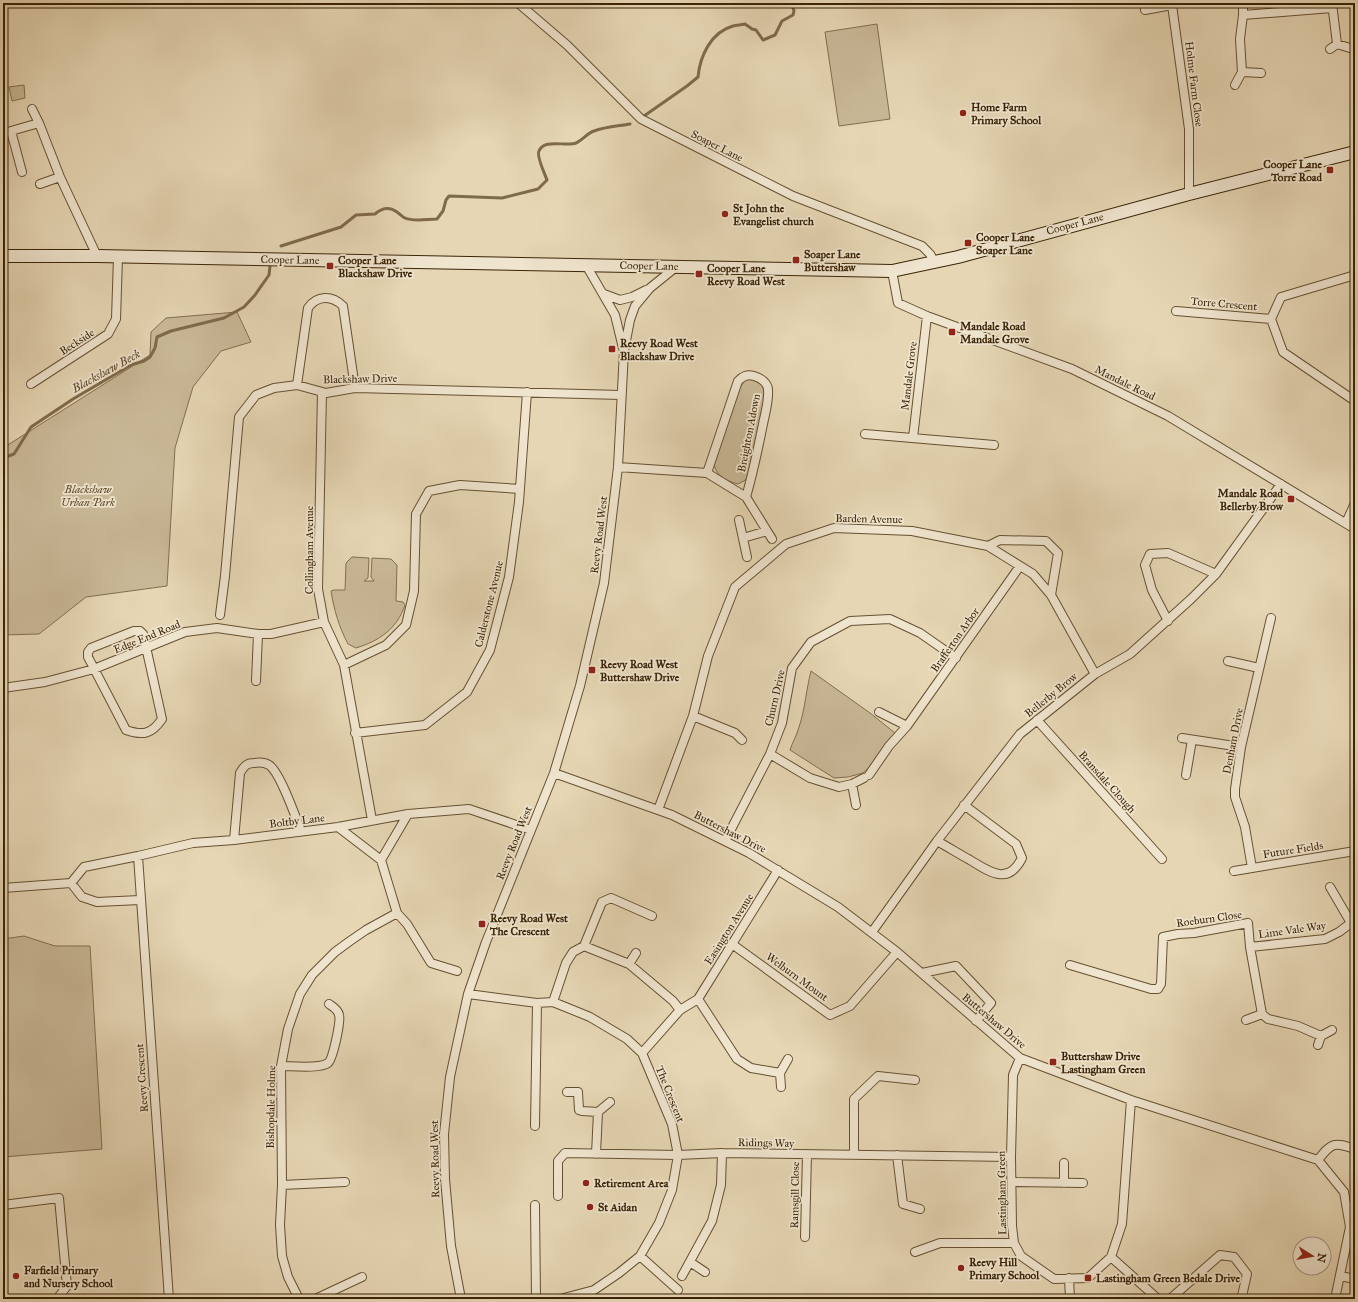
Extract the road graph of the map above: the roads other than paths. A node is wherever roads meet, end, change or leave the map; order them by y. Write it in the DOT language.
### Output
graph roads {
  1 [pos="518,3"];
  2 [pos="1243,3"];
  3 [pos="1172,4"];
  4 [pos="1332,5"];
  5 [pos="1145,10"];
  6 [pos="1244,15"];
  7 [pos="1337,44"];
  8 [pos="1350,48"];
  9 [pos="1330,49"];
  10 [pos="1242,72"];
  11 [pos="1261,73"];
  12 [pos="1235,85"];
  13 [pos="32,108"];
  14 [pos="39,123"];
  15 [pos="1355,152"];
  16 [pos="22,172"];
  17 [pos="60,176"];
  18 [pos="40,184"];
  19 [pos="1189,194"];
  20 [pos="3,256"];
  21 [pos="97,256"];
  22 [pos="118,257"];
  23 [pos="935,263"];
  24 [pos="586,265"];
  25 [pos="676,266"];
  26 [pos="892,271"];
  27 [pos="1355,275"];
  28 [pos="650,288"];
  29 [pos="604,294"];
  30 [pos="1176,311"];
  31 [pos="927,316"];
  32 [pos="1271,319"];
  33 [pos="624,351"];
  34 [pos="31,384"];
  35 [pos="297,385"];
  36 [pos="355,388"];
  37 [pos="322,392"];
  38 [pos="527,392"];
  39 [pos="621,395"];
  40 [pos="1355,401"];
  41 [pos="865,434"];
  42 [pos="913,438"];
  43 [pos="994,445"];
  44 [pos="618,466"];
  45 [pos="707,473"];
  46 [pos="1280,484"];
  47 [pos="520,489"];
  48 [pos="746,497"];
  49 [pos="1355,503"];
  50 [pos="739,520"];
  51 [pos="1346,523"];
  52 [pos="1355,529"];
  53 [pos="767,531"];
  54 [pos="743,538"];
  55 [pos="772,539"];
  56 [pos="988,546"];
  57 [pos="747,557"];
  58 [pos="1020,566"];
  59 [pos="1216,574"];
  60 [pos="1051,595"];
  61 [pos="220,615"];
  62 [pos="1271,618"];
  63 [pos="1168,620"];
  64 [pos="324,622"];
  65 [pos="258,634"];
  66 [pos="146,649"];
  67 [pos="956,658"];
  68 [pos="1228,662"];
  69 [pos="344,665"];
  70 [pos="1259,668"];
  71 [pos="94,669"];
  72 [pos="1095,674"];
  73 [pos="256,680"];
  74 [pos="3,688"];
  75 [pos="879,712"];
  76 [pos="693,716"];
  77 [pos="1037,720"];
  78 [pos="907,726"];
  79 [pos="355,733"];
  80 [pos="1182,738"];
  81 [pos="742,740"];
  82 [pos="1192,740"];
  83 [pos="1241,747"];
  84 [pos="770,754"];
  85 [pos="554,773"];
  86 [pos="1186,775"];
  87 [pos="852,784"];
  88 [pos="856,805"];
  89 [pos="964,805"];
  90 [pos="658,810"];
  91 [pos="408,814"];
  92 [pos="372,820"];
  93 [pos="338,827"];
  94 [pos="531,830"];
  95 [pos="301,831"];
  96 [pos="234,840"];
  97 [pos="725,841"];
  98 [pos="937,841"];
  99 [pos="1355,851"];
  100 [pos="138,856"];
  101 [pos="1162,859"];
  102 [pos="382,860"];
  103 [pos="1252,868"];
  104 [pos="778,870"];
  105 [pos="1234,871"];
  106 [pos="70,883"];
  107 [pos="1330,887"];
  108 [pos="3,888"];
  109 [pos="140,900"];
  110 [pos="397,914"];
  111 [pos="652,916"];
  112 [pos="1353,921"];
  113 [pos="872,932"];
  114 [pos="732,944"];
  115 [pos="584,946"];
  116 [pos="1250,947"];
  117 [pos="898,952"];
  118 [pos="636,953"];
  119 [pos="629,964"];
  120 [pos="1070,965"];
  121 [pos="457,971"];
  122 [pos="922,973"];
  123 [pos="468,994"];
  124 [pos="698,999"];
  125 [pos="537,1002"];
  126 [pos="553,1002"];
  127 [pos="329,1004"];
  128 [pos="680,1010"];
  129 [pos="1262,1014"];
  130 [pos="1246,1020"];
  131 [pos="976,1021"];
  132 [pos="1332,1030"];
  133 [pos="1321,1036"];
  134 [pos="1318,1045"];
  135 [pos="642,1053"];
  136 [pos="1020,1058"];
  137 [pos="788,1059"];
  138 [pos="281,1066"];
  139 [pos="780,1073"];
  140 [pos="915,1080"];
  141 [pos="781,1087"];
  142 [pos="567,1092"];
  143 [pos="1131,1100"];
  144 [pos="610,1102"];
  145 [pos="598,1112"];
  146 [pos="535,1126"];
  147 [pos="1355,1149"];
  148 [pos="722,1153"];
  149 [pos="596,1154"];
  150 [pos="806,1154"];
  151 [pos="678,1155"];
  152 [pos="854,1155"];
  153 [pos="898,1155"];
  154 [pos="1011,1157"];
  155 [pos="1318,1160"];
  156 [pos="1064,1163"];
  157 [pos="345,1182"];
  158 [pos="1012,1182"];
  159 [pos="1064,1183"];
  160 [pos="1083,1183"];
  161 [pos="282,1185"];
  162 [pos="558,1196"];
  163 [pos="3,1205"];
  164 [pos="535,1205"];
  165 [pos="920,1209"];
  166 [pos="805,1237"];
  167 [pos="1014,1243"];
  168 [pos="915,1252"];
  169 [pos="640,1256"];
  170 [pos="1111,1257"];
  171 [pos="690,1262"];
  172 [pos="705,1272"];
  173 [pos="682,1276"];
  174 [pos="1340,1276"];
  175 [pos="362,1277"];
  176 [pos="1069,1278"];
  177 [pos="1355,1279"];
  178 [pos="678,1290"];
  179 [pos="57,1299"];
  180 [pos="169,1299"];
  181 [pos="299,1299"];
  182 [pos="315,1299"];
  183 [pos="461,1299"];
  184 [pos="536,1299"];
  185 [pos="560,1299"];
  186 [pos="1070,1299"];
  187 [pos="1158,1299"];
  188 [pos="1170,1299"];
  189 [pos="1240,1299"];
  190 [pos="1335,1299"];
  1 -- 23 [label="street, Soaper Lane"];
  2 -- 6 [label="street"];
  3 -- 5 [label="street, Holme Farm Close"];
  3 -- 19 [label="street, Holme Farm Close"];
  4 -- 6 [label="street"];
  4 -- 7 [label="street"];
  6 -- 10 [label="street"];
  7 -- 8 [label="street"];
  7 -- 9 [label="street"];
  10 -- 11 [label="street"];
  10 -- 12 [label="street"];
  13 -- 14 [label="street"];
  14 -- 16 [label="street"];
  14 -- 17 [label="street"];
  15 -- 19 [label="main road, Cooper Lane"];
  17 -- 18 [label="street"];
  17 -- 21 [label="street"];
  19 -- 23 [label="main road, Cooper Lane"];
  20 -- 21 [label="main road, Cooper Lane"];
  21 -- 22 [label="main road, Cooper Lane"];
  22 -- 24 [label="main road, Cooper Lane"];
  22 -- 34 [label="street, Beckside"];
  23 -- 26 [label="main road, Cooper Lane"];
  24 -- 25 [label="main road, Cooper Lane"];
  24 -- 29 [label="street"];
  25 -- 26 [label="main road, Cooper Lane"];
  25 -- 28 [label="street"];
  26 -- 31 [label="street, Mandale Road"];
  27 -- 32 [label="street, Torre Crescent"];
  28 -- 29 [label="street"];
  28 -- 33 [label="street"];
  29 -- 33 [label="street"];
  30 -- 32 [label="street, Torre Crescent"];
  31 -- 42 [label="street, Mandale Grove"];
  31 -- 46 [label="street, Mandale Road"];
  32 -- 40 [label="street, Torre Crescent"];
  33 -- 39 [label="street, Reevy Road West"];
  35 -- 36 [label="street"];
  35 -- 37 [label="street, Blackshaw Drive"];
  35 -- 61 [label="street, Blackshaw Drive"];
  36 -- 37 [label="street, Blackshaw Drive"];
  36 -- 38 [label="street, Blackshaw Drive"];
  37 -- 64 [label="street, Collingham Avenue"];
  38 -- 39 [label="street, Blackshaw Drive"];
  38 -- 47 [label="street, Calderstone Avenue"];
  39 -- 44 [label="street, Reevy Road West"];
  41 -- 42 [label="street"];
  42 -- 43 [label="street"];
  44 -- 45 [label="street"];
  44 -- 85 [label="street, Reevy Road West"];
  45 -- 48 [label="street"];
  45 -- 48 [label="street, Breighton Adown"];
  46 -- 51 [label="street, Mandale Road"];
  46 -- 59 [label="street, Bellerby Brow"];
  47 -- 69 [label="street"];
  47 -- 79 [label="street, Calderstone Avenue"];
  48 -- 53 [label="street"];
  49 -- 51 [label="street"];
  50 -- 54 [label="street"];
  51 -- 52 [label="street, Mandale Road"];
  53 -- 54 [label="street"];
  53 -- 55 [label="street"];
  54 -- 57 [label="street"];
  56 -- 58 [label="street, Barden Avenue"];
  56 -- 60 [label="street"];
  56 -- 76 [label="street, Barden Avenue"];
  58 -- 60 [label="street, Barden Avenue"];
  58 -- 67 [label="street, Brafferton Arbor"];
  59 -- 63 [label="street, Bellerby Brow"];
  59 -- 63 [label="street"];
  60 -- 72 [label="street, Barden Avenue"];
  62 -- 70 [label="street, Denham Drive"];
  63 -- 72 [label="street, Bellerby Brow"];
  64 -- 65 [label="street, Edge End Road"];
  64 -- 69 [label="street, Collingham Avenue"];
  65 -- 66 [label="street, Edge End Road"];
  65 -- 73 [label="street"];
  66 -- 71 [label="street, Edge End Road"];
  66 -- 71 [label="street"];
  66 -- 71 [label="street"];
  67 -- 78 [label="street, Brafferton Arbor"];
  67 -- 84 [label="street, Churn Drive"];
  68 -- 70 [label="street"];
  69 -- 79 [label="street, Collingham Avenue"];
  70 -- 83 [label="street, Denham Drive"];
  71 -- 74 [label="street, Edge End Road"];
  72 -- 77 [label="street, Bellerby Brow"];
  75 -- 78 [label="street"];
  76 -- 81 [label="street"];
  76 -- 90 [label="street, Barden Avenue"];
  77 -- 89 [label="street, Bellerby Brow"];
  77 -- 101 [label="street, Bransdale Clough"];
  78 -- 87 [label="street, Brafferton Arbor"];
  79 -- 92 [label="street, Collingham Avenue"];
  80 -- 82 [label="street"];
  82 -- 83 [label="street"];
  82 -- 86 [label="street"];
  83 -- 103 [label="street, Denham Drive"];
  84 -- 87 [label="street, Brafferton Arbor"];
  84 -- 97 [label="street, Churn Drive"];
  85 -- 90 [label="street, Buttershaw Drive"];
  85 -- 94 [label="street, Reevy Road West"];
  87 -- 88 [label="street"];
  89 -- 98 [label="street, Bellerby Brow"];
  89 -- 98 [label="street"];
  90 -- 97 [label="street, Buttershaw Drive"];
  91 -- 92 [label="street, Boltby Lane"];
  91 -- 94 [label="street, Boltby Lane"];
  91 -- 102 [label="street"];
  92 -- 93 [label="street, Boltby Lane"];
  93 -- 95 [label="street, Boltby Lane"];
  93 -- 102 [label="street"];
  94 -- 123 [label="street, Reevy Road West"];
  95 -- 96 [label="street, Boltby Lane"];
  95 -- 96 [label="street"];
  96 -- 100 [label="street, Boltby Lane"];
  97 -- 104 [label="street, Buttershaw Drive"];
  98 -- 113 [label="street, Bellerby Brow"];
  99 -- 103 [label="street, Future Fields"];
  100 -- 106 [label="street, Boltby Lane"];
  100 -- 109 [label="street, Reevy Crescent"];
  102 -- 110 [label="street"];
  103 -- 105 [label="street, Future Fields"];
  104 -- 113 [label="street, Buttershaw Drive"];
  104 -- 114 [label="street, Easington Avenue"];
  106 -- 108 [label="street"];
  106 -- 109 [label="street"];
  107 -- 112 [label="street"];
  109 -- 180 [label="street, Reevy Crescent"];
  110 -- 121 [label="street"];
  110 -- 138 [label="street, Bishopdale Holme"];
  111 -- 115 [label="street"];
  112 -- 116 [label="street, Lime Vale Way"];
  113 -- 117 [label="street, Buttershaw Drive"];
  114 -- 117 [label="street, Welburn Mount"];
  114 -- 124 [label="street, Easington Avenue"];
  115 -- 119 [label="street"];
  115 -- 126 [label="street"];
  116 -- 120 [label="street, Roeburn Close"];
  116 -- 129 [label="street, Roeburn Close"];
  117 -- 122 [label="street, Buttershaw Drive"];
  118 -- 119 [label="street"];
  119 -- 128 [label="street"];
  122 -- 131 [label="street, Buttershaw Drive"];
  122 -- 131 [label="street"];
  123 -- 125 [label="street, The Crescent"];
  123 -- 183 [label="street, Reevy Road West"];
  124 -- 128 [label="street"];
  124 -- 139 [label="street"];
  125 -- 126 [label="street, The Crescent"];
  125 -- 146 [label="street"];
  126 -- 135 [label="street, The Crescent"];
  127 -- 138 [label="street"];
  128 -- 135 [label="street"];
  129 -- 130 [label="street"];
  129 -- 133 [label="street"];
  131 -- 136 [label="street, Buttershaw Drive"];
  132 -- 133 [label="street"];
  133 -- 134 [label="street"];
  135 -- 151 [label="street, The Crescent"];
  136 -- 143 [label="street, Buttershaw Drive"];
  136 -- 154 [label="street, Lastingham Green"];
  137 -- 139 [label="street"];
  138 -- 161 [label="street, Bishopdale Holme"];
  139 -- 141 [label="street"];
  140 -- 152 [label="street"];
  142 -- 145 [label="street"];
  143 -- 155 [label="street, Buttershaw Drive"];
  143 -- 170 [label="street, Lastingham Green"];
  144 -- 145 [label="street"];
  145 -- 149 [label="street"];
  147 -- 155 [label="street"];
  148 -- 150 [label="street, Ridings Way"];
  148 -- 151 [label="street, Ridings Way"];
  148 -- 171 [label="street"];
  149 -- 151 [label="street, Ridings Way"];
  149 -- 162 [label="street, Ridings Way"];
  150 -- 152 [label="street, Ridings Way"];
  150 -- 166 [label="street, Ramsgill Close"];
  151 -- 169 [label="street, The Crescent"];
  152 -- 153 [label="street, Ridings Way"];
  153 -- 154 [label="street, Ridings Way"];
  153 -- 165 [label="street"];
  154 -- 158 [label="street, Lastingham Green"];
  155 -- 174 [label="street"];
  156 -- 159 [label="street"];
  157 -- 161 [label="street"];
  158 -- 159 [label="street"];
  158 -- 167 [label="street, Lastingham Green"];
  159 -- 160 [label="street"];
  161 -- 181 [label="street, Bishopdale Holme"];
  163 -- 179 [label="street"];
  164 -- 184 [label="street"];
  167 -- 168 [label="street"];
  167 -- 176 [label="street, Lastingham Green"];
  169 -- 178 [label="street"];
  169 -- 185 [label="street, The Crescent"];
  170 -- 176 [label="street, Lastingham Green"];
  170 -- 187 [label="street"];
  171 -- 172 [label="street"];
  171 -- 173 [label="street"];
  174 -- 177 [label="street"];
  174 -- 190 [label="street"];
  175 -- 182 [label="street"];
  176 -- 186 [label="street"];
  188 -- 189 [label="street"];
}
